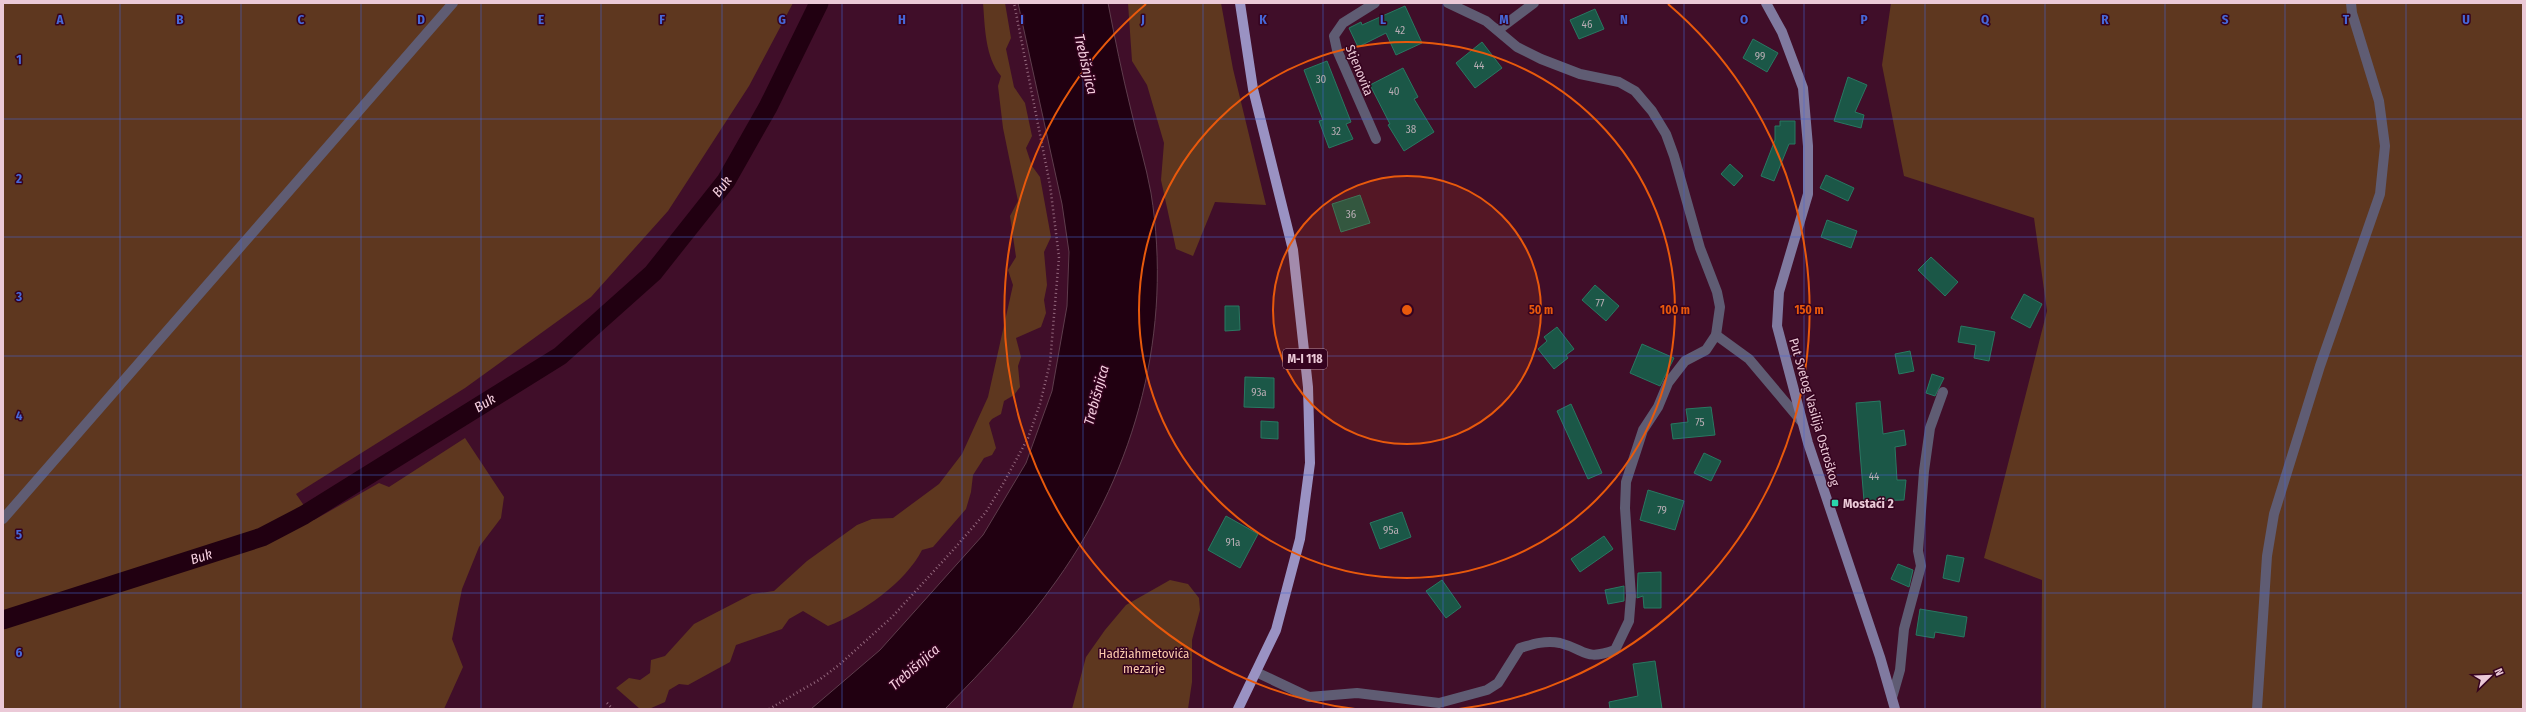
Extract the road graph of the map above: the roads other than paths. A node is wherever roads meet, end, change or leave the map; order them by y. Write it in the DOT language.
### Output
graph roads {
  1 [pos="453,3"];
  2 [pos="1240,3"];
  3 [pos="1375,3"];
  4 [pos="1448,3"];
  5 [pos="1534,3"];
  6 [pos="1766,3"];
  7 [pos="2351,3"];
  8 [pos="1498,30"];
  9 [pos="1376,139"];
  10 [pos="1716,335"];
  11 [pos="1943,392"];
  12 [pos="1802,422"];
  13 [pos="3,519"];
  14 [pos="1256,672"];
  15 [pos="1892,698"];
  16 [pos="1238,709"];
  17 [pos="1895,709"];
  18 [pos="2257,709"];
  1 -- 13 [label="street"];
  2 -- 14 [label="main road, M-I 118"];
  3 -- 9 [label="street, Stjenovita"];
  4 -- 8 [label="street"];
  5 -- 8 [label="street"];
  6 -- 12 [label="street, Put Svetog Vasilija Ostroškog"];
  7 -- 18 [label="street"];
  8 -- 10 [label="street"];
  10 -- 12 [label="street"];
  10 -- 14 [label="street"];
  11 -- 15 [label="street"];
  12 -- 15 [label="street, Put Svetog Vasilija Ostroškog"];
  14 -- 16 [label="main road, M-I 118"];
  15 -- 17 [label="street, Put Svetog Vasilija Ostroškog"];
}
